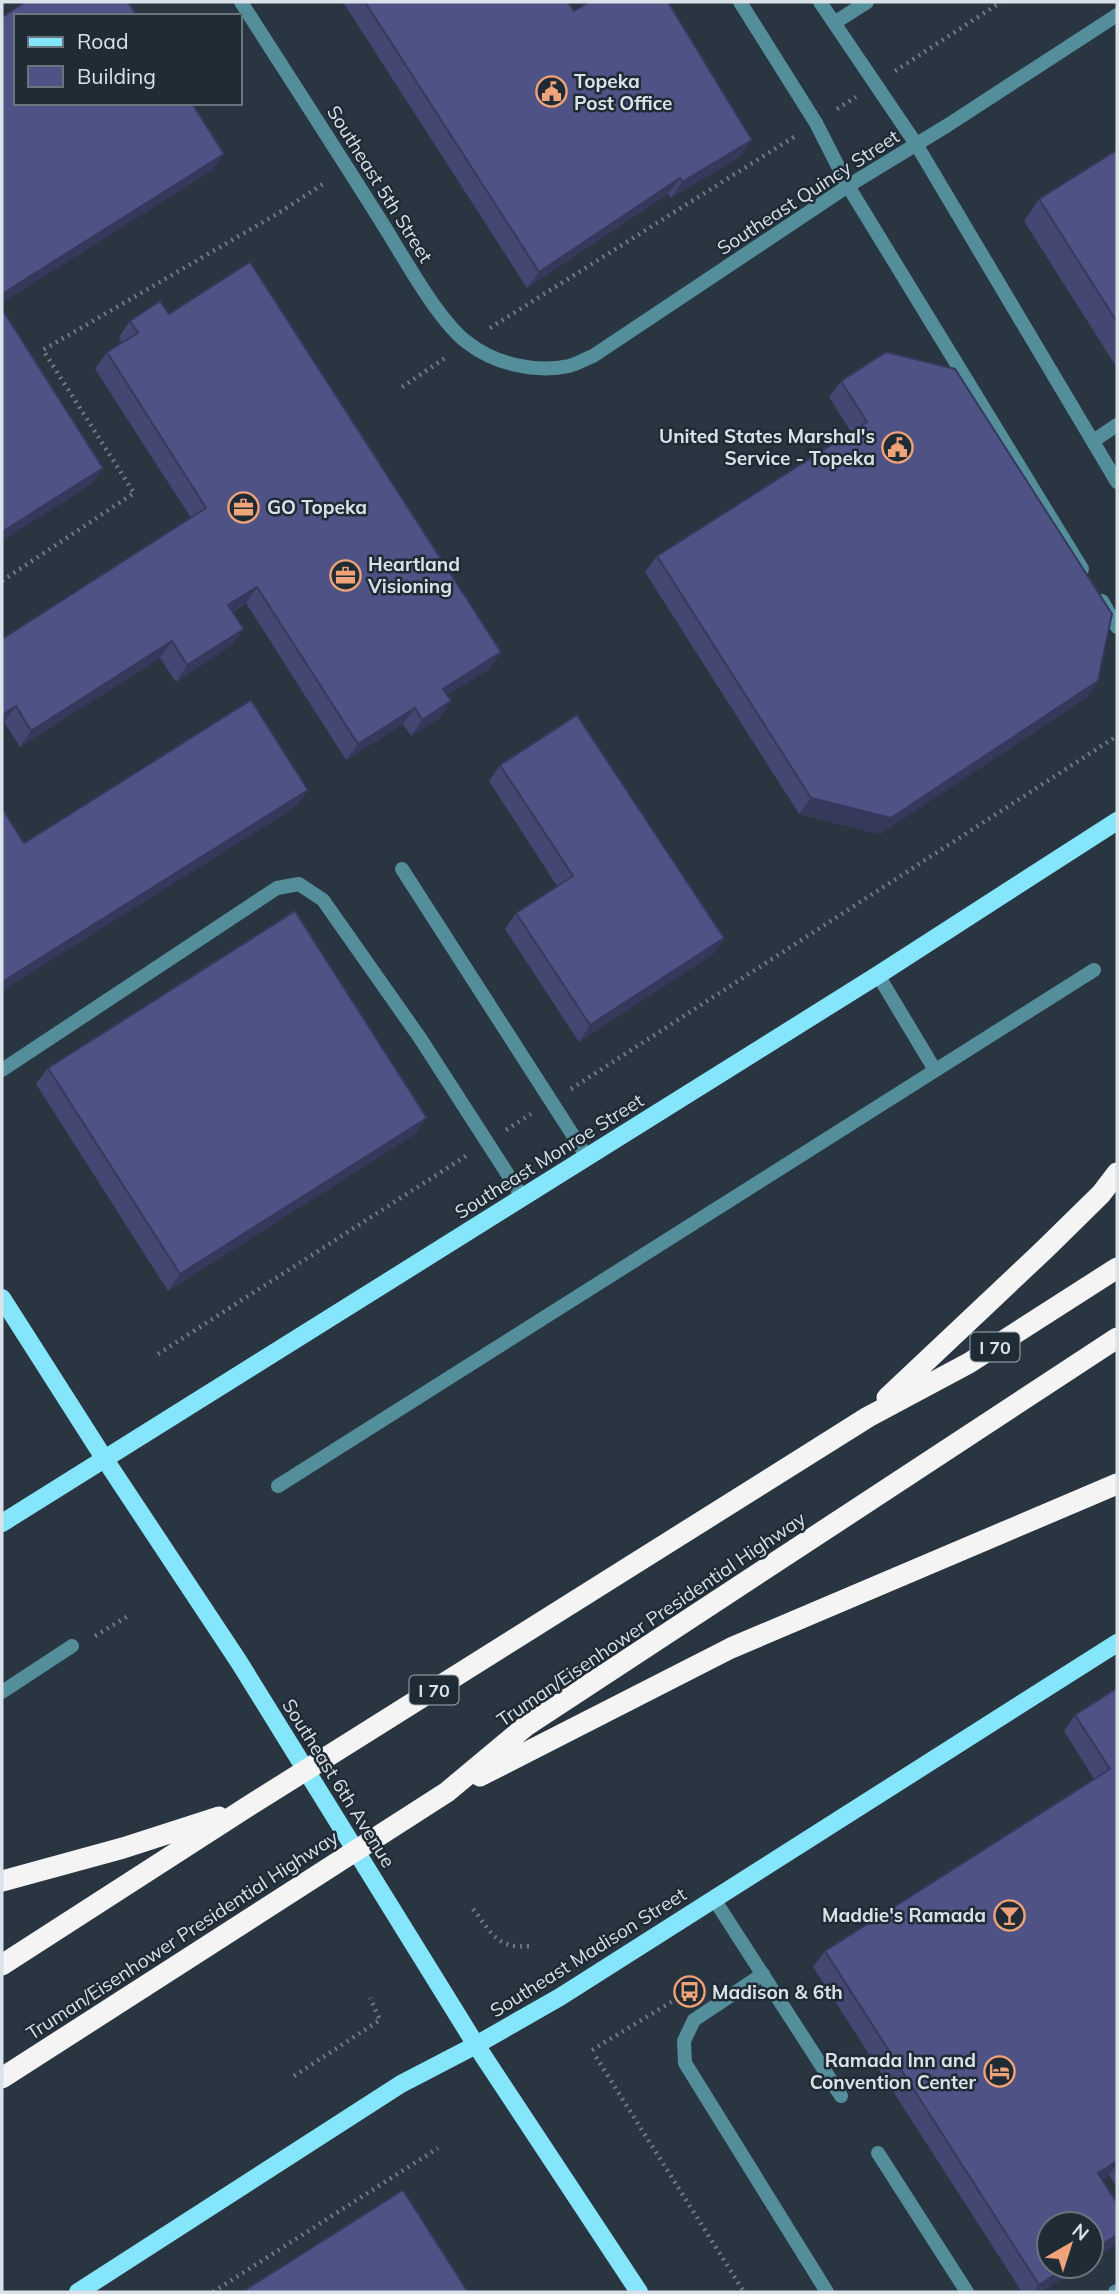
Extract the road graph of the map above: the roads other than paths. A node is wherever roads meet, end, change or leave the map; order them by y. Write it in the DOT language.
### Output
graph roads {
  1 [pos="241,2"];
  2 [pos="740,2"];
  3 [pos="820,2"];
  4 [pos="867,2"];
  5 [pos="1117,15"];
  6 [pos="834,23"];
  7 [pos="916,144"];
  8 [pos="848,186"];
  9 [pos="509,363"];
  10 [pos="1117,425"];
  11 [pos="1093,441"];
  12 [pos="1117,482"];
  13 [pos="1117,627"];
  14 [pos="1117,821"];
  15 [pos="402,869"];
  16 [pos="1094,970"];
  17 [pos="878,975"];
  18 [pos="2,1070"];
  19 [pos="935,1070"];
  20 [pos="587,1157"];
  21 [pos="1117,1173"];
  22 [pos="523,1198"];
  23 [pos="1117,1268"];
  24 [pos="2,1298"];
  25 [pos="1117,1338"];
  26 [pos="868,1417"];
  27 [pos="104,1458"];
  28 [pos="1117,1484"];
  29 [pos="278,1486"];
  30 [pos="2,1523"];
  31 [pos="1117,1643"];
  32 [pos="72,1646"];
  33 [pos="2,1692"];
  34 [pos="447,1792"];
  35 [pos="244,1809"];
  36 [pos="2,1881"];
  37 [pos="715,1899"];
  38 [pos="2,1965"];
  39 [pos="763,1974"];
  40 [pos="476,2045"];
  41 [pos="2,2078"];
  42 [pos="841,2096"];
  43 [pos="878,2154"];
  44 [pos="78,2292"];
  45 [pos="639,2292"];
  46 [pos="827,2292"];
  47 [pos="967,2292"];
  1 -- 9 [label="street, Southeast 5th Street"];
  2 -- 8 [label="street"];
  3 -- 6 [label="street"];
  4 -- 6 [label="street"];
  5 -- 7 [label="street, Southeast Quincy Street"];
  6 -- 7 [label="street"];
  7 -- 8 [label="street, Southeast Quincy Street"];
  7 -- 11 [label="street"];
  8 -- 9 [label="street, Southeast Quincy Street"];
  8 -- 13 [label="street"];
  10 -- 11 [label="street"];
  11 -- 12 [label="street"];
  14 -- 17 [label="main road, Southeast Monroe Street"];
  15 -- 20 [label="street"];
  16 -- 19 [label="street"];
  17 -- 19 [label="street"];
  17 -- 20 [label="main road, Southeast Monroe Street"];
  18 -- 22 [label="street"];
  19 -- 29 [label="street"];
  20 -- 22 [label="main road, Southeast Monroe Street"];
  21 -- 26 [label="highway"];
  22 -- 27 [label="main road, Southeast Monroe Street"];
  23 -- 26 [label="highway, I 70"];
  24 -- 27 [label="main road, Southeast 6th Avenue"];
  25 -- 34 [label="highway, Truman/Eisenhower Presidential Highway"];
  26 -- 35 [label="highway, I 70"];
  27 -- 30 [label="main road, Southeast Monroe Street"];
  27 -- 40 [label="main road, Southeast 6th Avenue"];
  28 -- 34 [label="highway"];
  31 -- 37 [label="main road, Southeast Madison Street"];
  32 -- 33 [label="street"];
  34 -- 41 [label="highway, Truman/Eisenhower Presidential Highway"];
  35 -- 36 [label="highway"];
  35 -- 38 [label="highway, I 70"];
  37 -- 39 [label="street"];
  37 -- 40 [label="main road, Southeast Madison Street"];
  39 -- 42 [label="street"];
  39 -- 46 [label="street"];
  40 -- 44 [label="main road, Southeast Madison Street"];
  40 -- 45 [label="main road, Southeast 6th Avenue"];
  43 -- 47 [label="street"];
}
